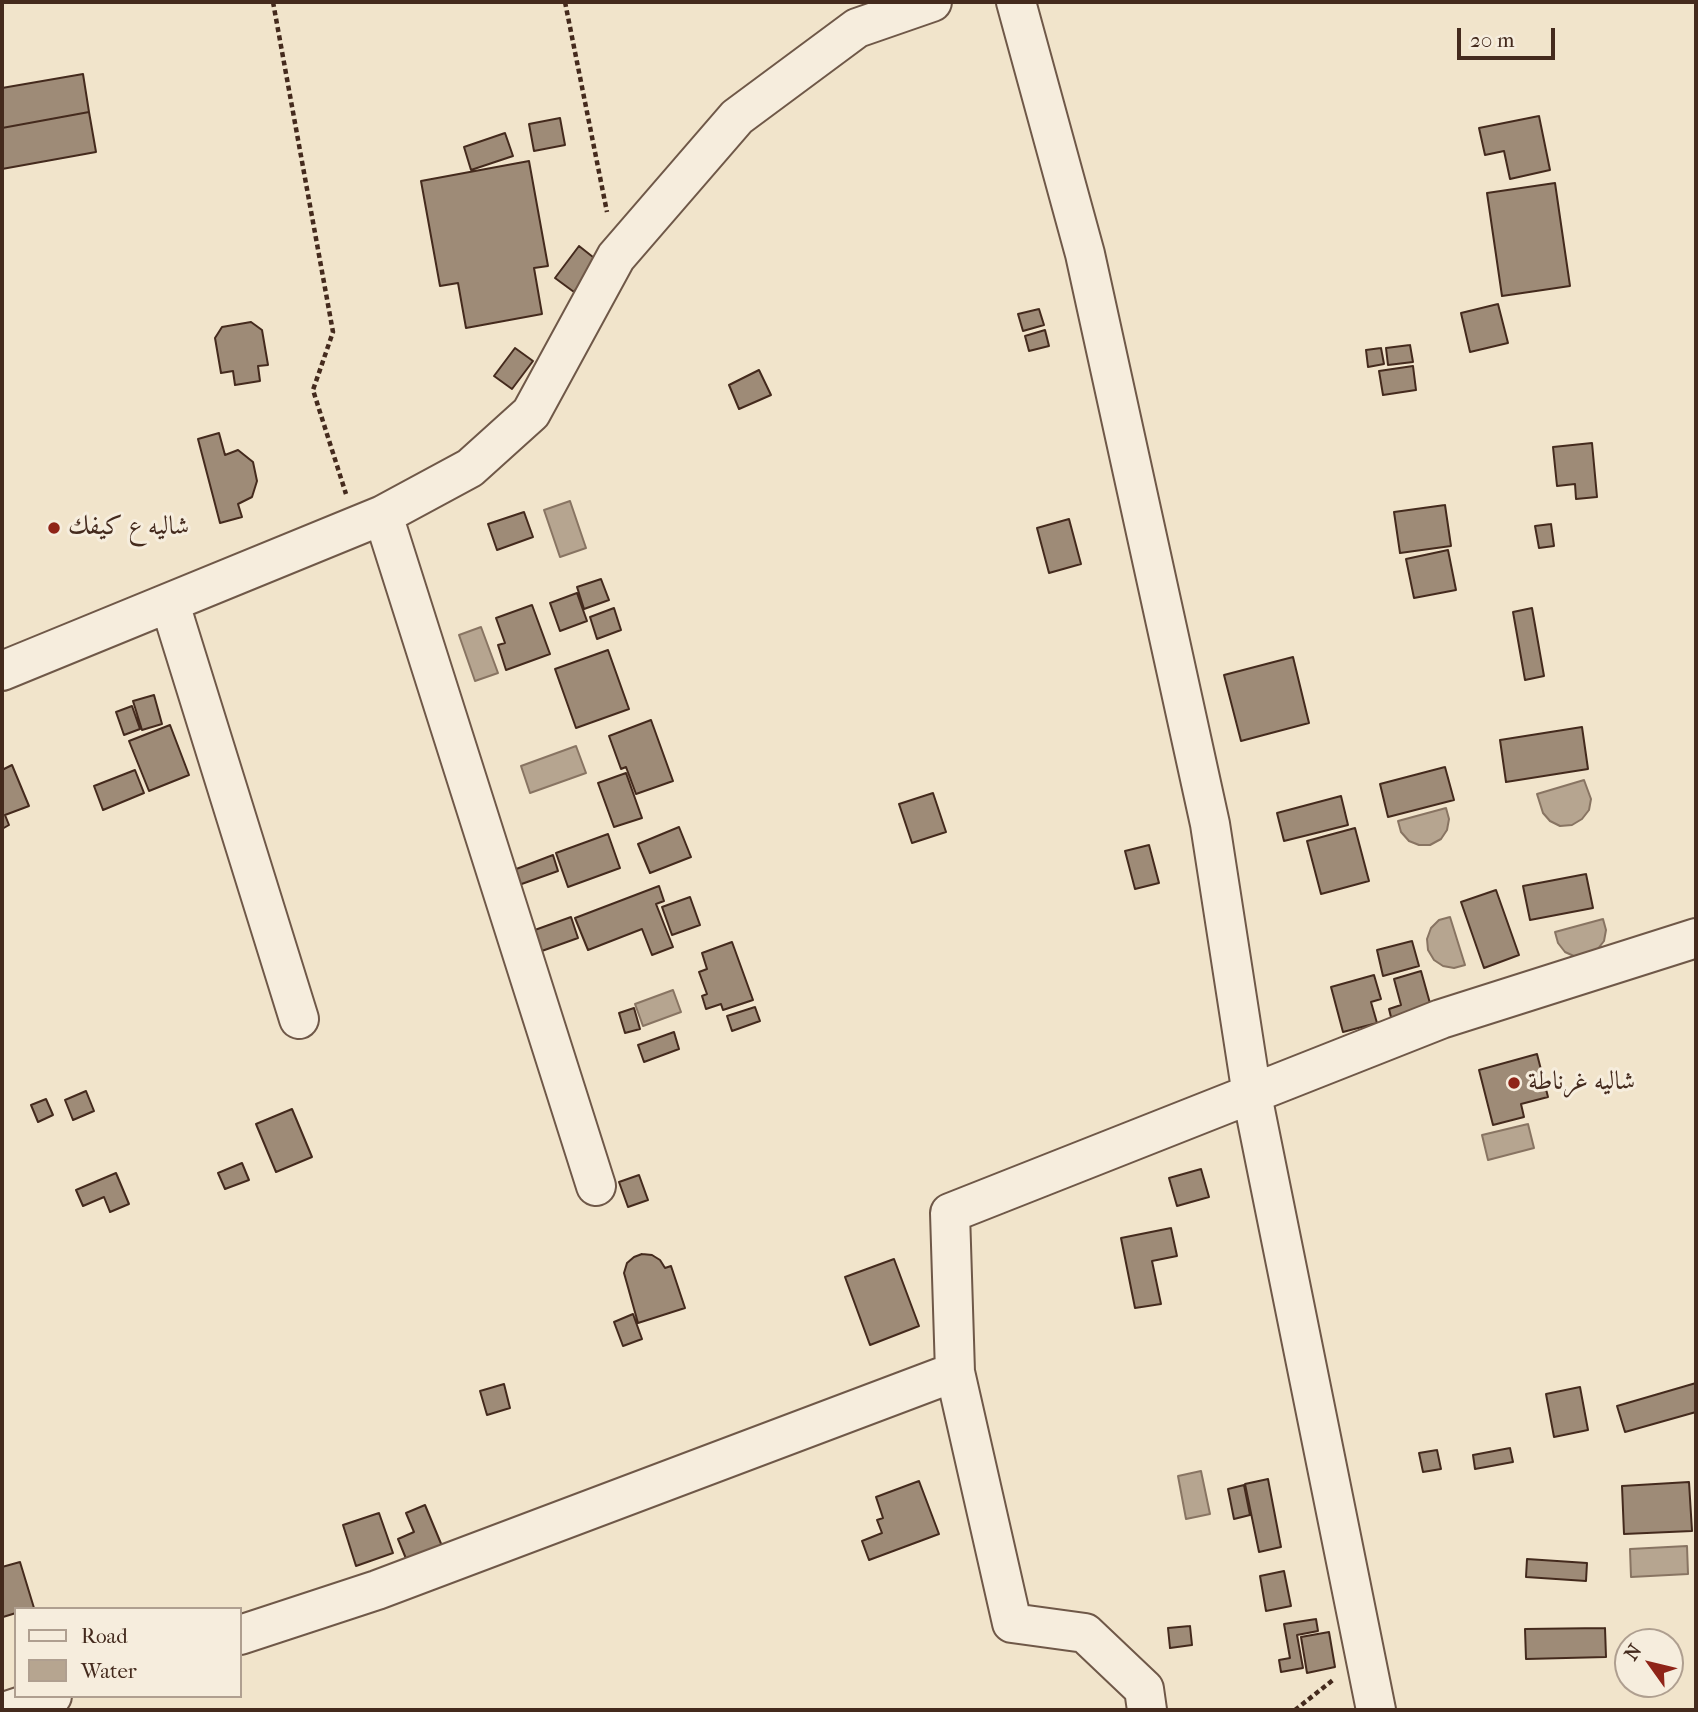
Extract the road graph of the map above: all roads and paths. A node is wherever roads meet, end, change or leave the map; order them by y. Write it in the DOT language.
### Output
graph roads {
  1 [pos="273,2"];
  2 [pos="565,2"];
  3 [pos="932,2"];
  4 [pos="1016,2"];
  5 [pos="617,257"];
  6 [pos="369,520"];
  7 [pos="170,604"];
  8 [pos="2,671"];
  9 [pos="1696,938"];
  10 [pos="299,1019"];
  11 [pos="1252,1095"];
  12 [pos="596,1186"];
  13 [pos="954,1372"];
  14 [pos="242,1634"];
  15 [pos="1365,1655"];
  16 [pos="46,1698"];
  17 [pos="10,1710"];
  18 [pos="1147,1710"];
  19 [pos="1296,1710"];
  20 [pos="1376,1710"];
  1 -- 6 [label="path"];
  2 -- 5 [label="path"];
  3 -- 5 [label="street"];
  4 -- 11 [label="street"];
  5 -- 6 [label="street"];
  6 -- 7 [label="street"];
  6 -- 12 [label="street"];
  7 -- 8 [label="street"];
  7 -- 10 [label="street"];
  9 -- 11 [label="street"];
  11 -- 13 [label="street"];
  11 -- 15 [label="street"];
  13 -- 14 [label="street"];
  13 -- 18 [label="street"];
  15 -- 19 [label="path"];
  15 -- 20 [label="street"];
  16 -- 17 [label="street"];
}
